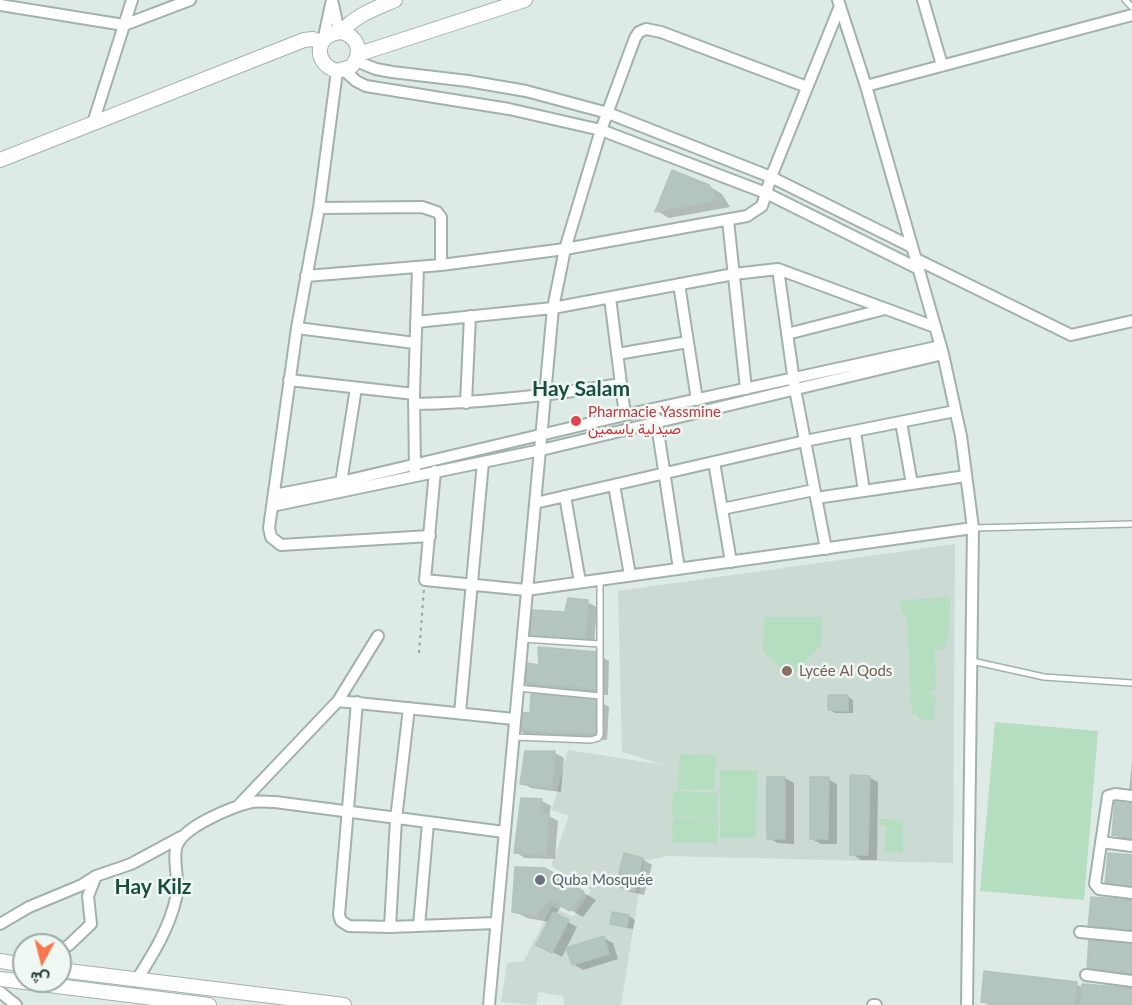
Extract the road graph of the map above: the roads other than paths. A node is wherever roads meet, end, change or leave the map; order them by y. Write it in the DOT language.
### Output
graph roads {
  1 [pos="132,0"];
  2 [pos="190,0"];
  3 [pos="395,0"];
  4 [pos="525,0"];
  5 [pos="922,0"];
  6 [pos="1125,0"];
  7 [pos="332,1"];
  8 [pos="839,3"];
  9 [pos="0,5"];
  10 [pos="1132,7"];
  11 [pos="1132,15"];
  12 [pos="124,25"];
  13 [pos="340,32"];
  14 [pos="322,42"];
  15 [pos="349,64"];
  16 [pos="942,65"];
  17 [pos="866,86"];
  18 [pos="807,87"];
  19 [pos="608,113"];
  20 [pos="93,123"];
  21 [pos="602,130"];
  22 [pos="0,160"];
  23 [pos="771,177"];
  24 [pos="766,193"];
  25 [pos="319,208"];
  26 [pos="728,220"];
  27 [pos="912,247"];
  28 [pos="565,249"];
  29 [pos="917,264"];
  30 [pos="441,265"];
  31 [pos="418,267"];
  32 [pos="778,269"];
  33 [pos="734,274"];
  34 [pos="306,276"];
  35 [pos="679,284"];
  36 [pos="610,298"];
  37 [pos="553,308"];
  38 [pos="885,309"];
  39 [pos="470,316"];
  40 [pos="1132,321"];
  41 [pos="416,322"];
  42 [pos="935,327"];
  43 [pos="297,328"];
  44 [pos="787,334"];
  45 [pos="688,342"];
  46 [pos="415,344"];
  47 [pos="942,350"];
  48 [pos="617,354"];
  49 [pos="289,380"];
  50 [pos="621,384"];
  51 [pos="794,384"];
  52 [pos="356,388"];
  53 [pos="746,389"];
  54 [pos="546,396"];
  55 [pos="414,399"];
  56 [pos="697,400"];
  57 [pos="466,403"];
  58 [pos="654,409"];
  59 [pos="956,411"];
  60 [pos="625,415"];
  61 [pos="656,422"];
  62 [pos="901,422"];
  63 [pos="855,432"];
  64 [pos="542,435"];
  65 [pos="805,441"];
  66 [pos="541,450"];
  67 [pos="483,462"];
  68 [pos="714,462"];
  69 [pos="415,470"];
  70 [pos="435,471"];
  71 [pos="664,473"];
  72 [pos="966,476"];
  73 [pos="912,484"];
  74 [pos="614,485"];
  75 [pos="340,487"];
  76 [pos="864,491"];
  77 [pos="815,494"];
  78 [pos="565,496"];
  79 [pos="273,500"];
  80 [pos="535,503"];
  81 [pos="722,509"];
  82 [pos="1132,524"];
  83 [pos="973,528"];
  84 [pos="430,536"];
  85 [pos="826,549"];
  86 [pos="731,562"];
  87 [pos="680,569"];
  88 [pos="630,575"];
  89 [pos="600,579"];
  90 [pos="580,582"];
  91 [pos="472,585"];
  92 [pos="526,590"];
  93 [pos="378,636"];
  94 [pos="521,639"];
  95 [pos="600,644"];
  96 [pos="972,661"];
  97 [pos="1132,683"];
  98 [pos="517,688"];
  99 [pos="600,696"];
  100 [pos="338,701"];
  101 [pos="357,702"];
  102 [pos="409,708"];
  103 [pos="460,713"];
  104 [pos="514,719"];
  105 [pos="513,737"];
  106 [pos="1132,796"];
  107 [pos="238,806"];
  108 [pos="347,811"];
  109 [pos="396,819"];
  110 [pos="428,823"];
  111 [pos="504,832"];
  112 [pos="182,837"];
  113 [pos="1101,842"];
  114 [pos="1132,846"];
  115 [pos="96,876"];
  116 [pos="1132,893"];
  117 [pos="496,923"];
  118 [pos="0,924"];
  119 [pos="419,926"];
  120 [pos="390,927"];
  121 [pos="1080,932"];
  122 [pos="1132,937"];
  123 [pos="72,942"];
  124 [pos="72,972"];
  125 [pos="1086,975"];
  126 [pos="0,979"];
  127 [pos="136,981"];
  128 [pos="1132,981"];
  129 [pos="0,992"];
  130 [pos="16,1005"];
  131 [pos="209,1005"];
  132 [pos="344,1005"];
  133 [pos="489,1005"];
  134 [pos="967,1005"];
  1 -- 12 [label="street"];
  2 -- 12 [label="street"];
  3 -- 13 [label="street"];
  4 -- 15 [label="street"];
  5 -- 16 [label="street"];
  6 -- 10 [label="lane"];
  7 -- 13 [label="street"];
  7 -- 14 [label="street"];
  8 -- 17 [label="street"];
  8 -- 18 [label="street"];
  9 -- 12 [label="street"];
  11 -- 16 [label="street"];
  12 -- 20 [label="street"];
  13 -- 14 [label="street"];
  13 -- 15 [label="street"];
  14 -- 15 [label="street"];
  14 -- 20 [label="street"];
  15 -- 19 [label="street"];
  15 -- 21 [label="street"];
  15 -- 25 [label="street"];
  16 -- 17 [label="street"];
  17 -- 27 [label="street"];
  18 -- 19 [label="street"];
  18 -- 23 [label="street"];
  19 -- 21 [label="street"];
  19 -- 23 [label="street"];
  20 -- 22 [label="street"];
  21 -- 24 [label="street"];
  21 -- 28 [label="street"];
  23 -- 24 [label="street"];
  23 -- 27 [label="street"];
  24 -- 26 [label="street"];
  24 -- 29 [label="street"];
  25 -- 30 [label="street"];
  25 -- 34 [label="street"];
  26 -- 28 [label="street"];
  26 -- 33 [label="street"];
  27 -- 29 [label="street"];
  28 -- 30 [label="street"];
  28 -- 37 [label="street"];
  29 -- 40 [label="street"];
  29 -- 42 [label="street"];
  30 -- 31 [label="street"];
  31 -- 34 [label="street"];
  31 -- 41 [label="street"];
  32 -- 33 [label="street"];
  32 -- 38 [label="street"];
  32 -- 44 [label="street"];
  33 -- 35 [label="street"];
  33 -- 53 [label="street"];
  34 -- 43 [label="street"];
  35 -- 36 [label="street"];
  35 -- 45 [label="street"];
  36 -- 37 [label="street"];
  36 -- 48 [label="street"];
  37 -- 39 [label="street"];
  37 -- 54 [label="street"];
  38 -- 42 [label="street"];
  38 -- 44 [label="street"];
  39 -- 41 [label="street"];
  39 -- 57 [label="street"];
  41 -- 46 [label="street"];
  42 -- 47 [label="street"];
  43 -- 46 [label="street"];
  43 -- 49 [label="street"];
  44 -- 51 [label="street"];
  45 -- 48 [label="street"];
  45 -- 56 [label="street"];
  46 -- 55 [label="street"];
  47 -- 51 [label="street"];
  47 -- 59 [label="street"];
  48 -- 50 [label="street"];
  49 -- 52 [label="street"];
  49 -- 79 [label="street"];
  50 -- 54 [label="street"];
  50 -- 60 [label="street"];
  51 -- 53 [label="street"];
  51 -- 61 [label="street"];
  51 -- 65 [label="street"];
  52 -- 55 [label="street"];
  52 -- 75 [label="street"];
  53 -- 56 [label="street"];
  54 -- 57 [label="street"];
  54 -- 64 [label="street"];
  55 -- 57 [label="street"];
  55 -- 69 [label="street"];
  56 -- 58 [label="street"];
  58 -- 60 [label="street"];
  58 -- 61 [label="street"];
  59 -- 62 [label="street"];
  59 -- 72 [label="street"];
  60 -- 64 [label="street"];
  61 -- 66 [label="street"];
  61 -- 71 [label="street"];
  62 -- 63 [label="street"];
  62 -- 73 [label="street"];
  63 -- 65 [label="street"];
  63 -- 76 [label="street"];
  64 -- 66 [label="street"];
  64 -- 69 [label="street"];
  65 -- 68 [label="street"];
  65 -- 77 [label="street"];
  66 -- 67 [label="street"];
  66 -- 80 [label="street"];
  67 -- 70 [label="street"];
  67 -- 91 [label="street"];
  68 -- 71 [label="street"];
  68 -- 81 [label="street"];
  69 -- 70 [label="street"];
  69 -- 75 [label="street"];
  70 -- 84 [label="street"];
  71 -- 74 [label="street"];
  71 -- 87 [label="street"];
  72 -- 73 [label="street"];
  72 -- 83 [label="street"];
  73 -- 76 [label="street"];
  74 -- 78 [label="street"];
  74 -- 88 [label="street"];
  75 -- 79 [label="street"];
  76 -- 77 [label="street"];
  77 -- 81 [label="street"];
  77 -- 85 [label="street"];
  78 -- 80 [label="street"];
  78 -- 90 [label="street"];
  79 -- 84 [label="street"];
  80 -- 92 [label="street"];
  81 -- 86 [label="street"];
  82 -- 83 [label="lane"];
  83 -- 85 [label="street"];
  83 -- 96 [label="street"];
  84 -- 91 [label="street"];
  85 -- 86 [label="street"];
  86 -- 87 [label="street"];
  87 -- 88 [label="street"];
  88 -- 89 [label="street"];
  89 -- 90 [label="street"];
  89 -- 95 [label="lane"];
  90 -- 92 [label="street"];
  91 -- 92 [label="street"];
  91 -- 103 [label="street"];
  92 -- 94 [label="street"];
  93 -- 100 [label="street"];
  94 -- 95 [label="lane"];
  94 -- 98 [label="street"];
  95 -- 99 [label="lane"];
  96 -- 97 [label="lane"];
  96 -- 134 [label="street"];
  98 -- 99 [label="lane"];
  98 -- 104 [label="street"];
  99 -- 105 [label="lane"];
  100 -- 101 [label="street"];
  100 -- 107 [label="street"];
  101 -- 102 [label="street"];
  101 -- 108 [label="street"];
  102 -- 103 [label="street"];
  102 -- 109 [label="street"];
  103 -- 104 [label="street"];
  104 -- 105 [label="street"];
  105 -- 111 [label="street"];
  106 -- 113 [label="street"];
  107 -- 108 [label="street"];
  107 -- 112 [label="street"];
  108 -- 109 [label="street"];
  108 -- 120 [label="street"];
  109 -- 110 [label="street"];
  109 -- 120 [label="street"];
  110 -- 111 [label="street"];
  110 -- 119 [label="street"];
  111 -- 117 [label="street"];
  112 -- 115 [label="street"];
  112 -- 127 [label="street"];
  113 -- 114 [label="street"];
  113 -- 116 [label="street"];
  115 -- 118 [label="street"];
  115 -- 123 [label="street"];
  117 -- 119 [label="street"];
  117 -- 133 [label="street"];
  119 -- 120 [label="street"];
  121 -- 122 [label="street"];
  124 -- 127 [label="street"];
  125 -- 128 [label="street"];
  126 -- 131 [label="street"];
  127 -- 132 [label="street"];
  129 -- 130 [label="street"];
}
